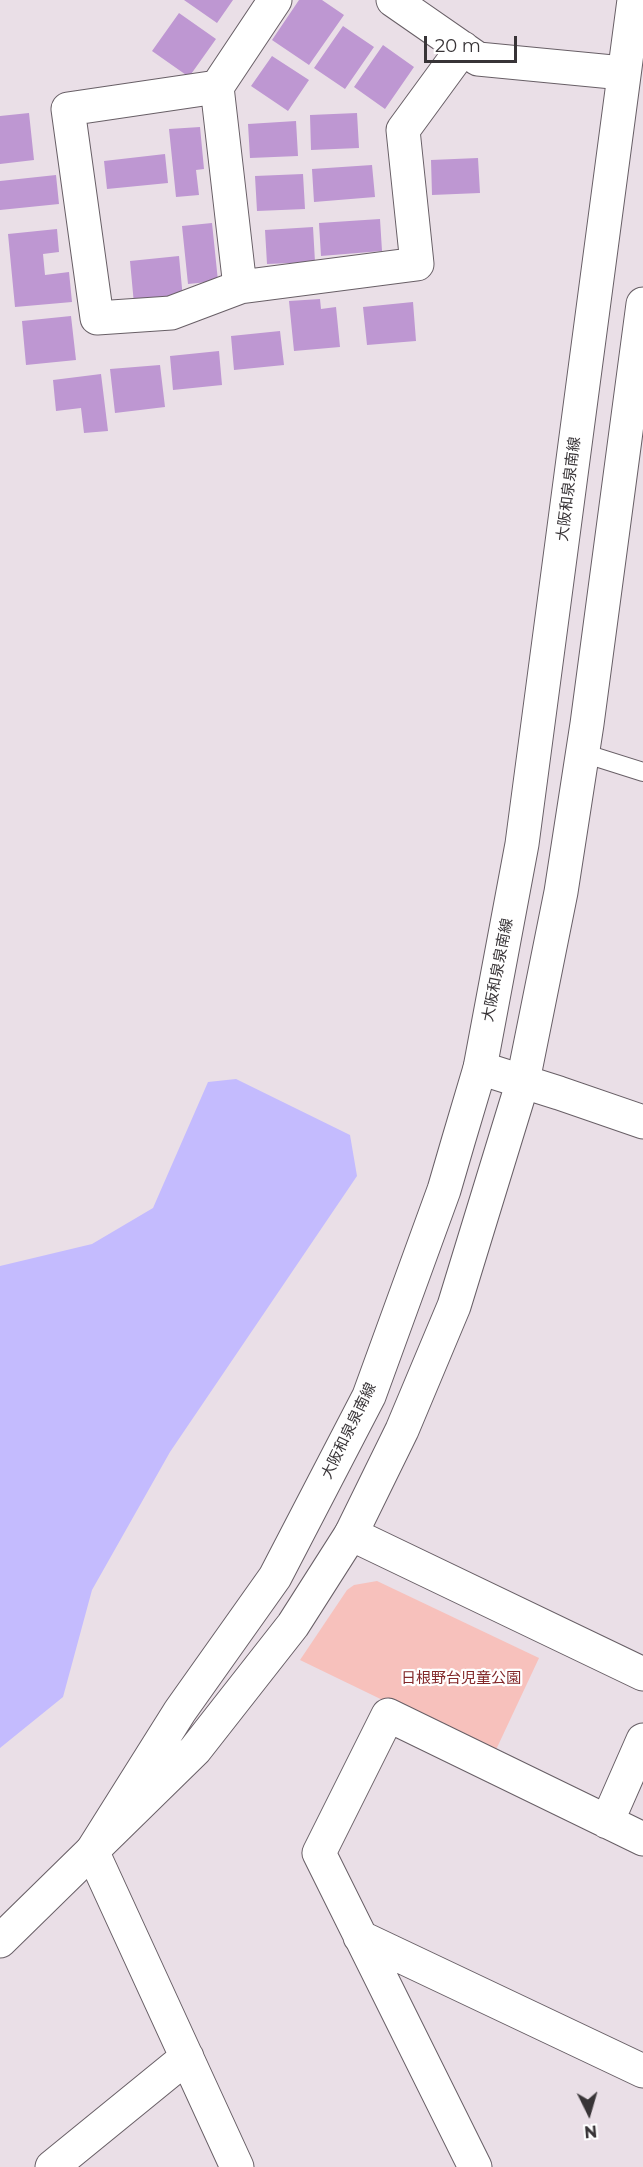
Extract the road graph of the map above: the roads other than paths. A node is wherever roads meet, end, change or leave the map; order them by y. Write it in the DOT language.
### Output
graph roads {
  1 [pos="275,0"];
  2 [pos="393,0"];
  3 [pos="634,0"];
  4 [pos="463,48"];
  5 [pos="623,73"];
  6 [pos="216,87"];
  7 [pos="240,287"];
  8 [pos="643,304"];
  9 [pos="583,753"];
  10 [pos="643,772"];
  11 [pos="480,1068"];
  12 [pos="523,1081"];
  13 [pos="643,1122"];
  14 [pos="351,1534"];
  15 [pos="643,1674"];
  16 [pos="643,1740"];
  17 [pos="607,1821"];
  18 [pos="643,1839"];
  19 [pos="92,1851"];
  20 [pos="360,1937"];
  21 [pos="0,1941"];
  22 [pos="187,2057"];
  23 [pos="643,2071"];
  24 [pos="52,2167"];
  25 [pos="237,2167"];
  26 [pos="476,2167"];
  1 -- 6 [label="main road"];
  2 -- 4 [label="main road"];
  3 -- 5 [label="main road, 大阪和泉泉南線"];
  4 -- 5 [label="main road"];
  4 -- 7 [label="main road"];
  5 -- 11 [label="main road, 大阪和泉泉南線"];
  6 -- 7 [label="main road"];
  6 -- 7 [label="main road"];
  8 -- 9 [label="main road, 大阪和泉泉南線"];
  9 -- 10 [label="lane"];
  9 -- 12 [label="main road, 大阪和泉泉南線"];
  11 -- 12 [label="main road"];
  11 -- 19 [label="main road, 大阪和泉泉南線"];
  12 -- 13 [label="main road"];
  12 -- 14 [label="main road, 大阪和泉泉南線"];
  14 -- 15 [label="main road"];
  14 -- 19 [label="main road, 大阪和泉泉南線"];
  16 -- 17 [label="main road"];
  17 -- 18 [label="main road"];
  17 -- 20 [label="main road"];
  19 -- 21 [label="main road, 大阪和泉泉南線"];
  19 -- 22 [label="main road"];
  20 -- 23 [label="main road"];
  20 -- 26 [label="main road"];
  22 -- 24 [label="main road"];
  22 -- 25 [label="main road"];
}
